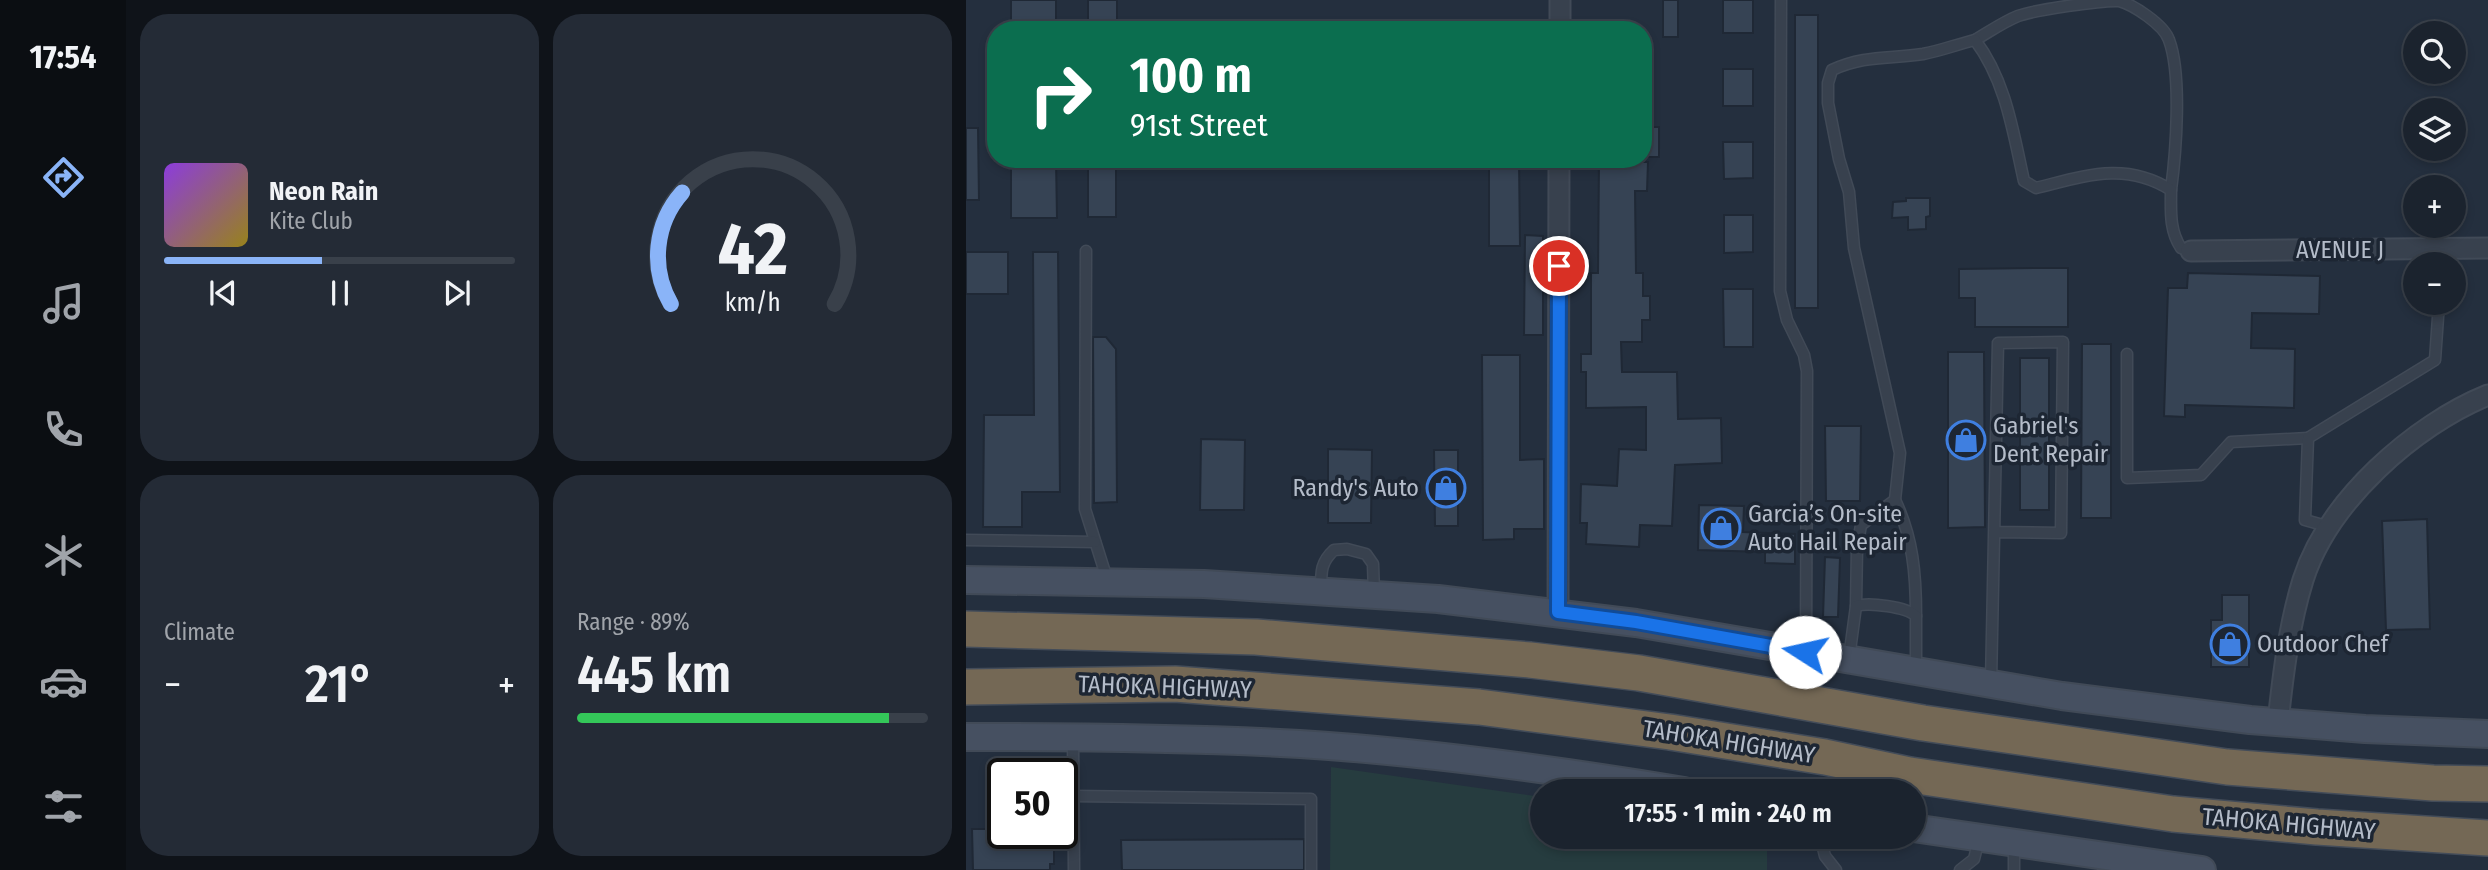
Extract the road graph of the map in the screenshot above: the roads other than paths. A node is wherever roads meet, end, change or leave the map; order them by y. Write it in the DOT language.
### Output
graph roads {
  1 [pos="1560,0"];
  2 [pos="1781,0"];
  3 [pos="1559,21"];
  4 [pos="1975,40"];
  5 [pos="1559,168"];
  6 [pos="2171,190"];
  7 [pos="2488,248"];
  8 [pos="1086,251"];
  9 [pos="2191,251"];
  10 [pos="2439,315"];
  11 [pos="2127,354"];
  12 [pos="2488,395"];
  13 [pos="2308,438"];
  14 [pos="1895,500"];
  15 [pos="2331,527"];
  16 [pos="1994,532"];
  17 [pos="966,540"];
  18 [pos="1095,542"];
  19 [pos="966,580"];
  20 [pos="1108,582"];
  21 [pos="1321,593"];
  22 [pos="1374,595"];
  23 [pos="1856,606"];
  24 [pos="966,608"];
  25 [pos="1558,612"];
  26 [pos="1916,616"];
  27 [pos="966,629"];
  28 [pos="1240,636"];
  29 [pos="1805,652"];
  30 [pos="1849,659"];
  31 [pos="1916,671"];
  32 [pos="1991,684"];
  33 [pos="1195,685"];
  34 [pos="966,687"];
  35 [pos="966,706"];
  36 [pos="2278,722"];
  37 [pos="2488,734"];
  38 [pos="966,737"];
  39 [pos="1073,737"];
  40 [pos="1073,758"];
  41 [pos="1605,779"];
  42 [pos="2488,784"];
  43 [pos="1078,796"];
  44 [pos="1926,830"];
  45 [pos="1979,838"];
  46 [pos="2488,838"];
  47 [pos="1073,849"];
  48 [pos="1823,849"];
  49 [pos="2014,857"];
  50 [pos="1073,870"];
  51 [pos="1311,870"];
  52 [pos="1836,870"];
  53 [pos="1960,870"];
  54 [pos="2202,870"];
  1 -- 3 [label="street"];
  2 -- 29 [label="lane"];
  4 -- 6 [label="lane"];
  4 -- 6 [label="lane"];
  4 -- 14 [label="lane"];
  5 -- 25 [label="street"];
  6 -- 9 [label="lane"];
  7 -- 9 [label="street, AVENUE J"];
  8 -- 18 [label="lane"];
  10 -- 13 [label="lane"];
  11 -- 13 [label="lane"];
  12 -- 15 [label="street"];
  13 -- 15 [label="lane"];
  14 -- 23 [label="lane"];
  14 -- 26 [label="lane"];
  15 -- 36 [label="street"];
  16 -- 16 [label="lane"];
  16 -- 32 [label="lane"];
  17 -- 18 [label="lane"];
  18 -- 20 [label="lane"];
  19 -- 20 [label="main road"];
  20 -- 21 [label="main road"];
  21 -- 22 [label="main road"];
  21 -- 22 [label="lane"];
  22 -- 25 [label="main road"];
  23 -- 26 [label="lane"];
  23 -- 30 [label="lane"];
  24 -- 28 [label="highway"];
  25 -- 29 [label="main road"];
  26 -- 31 [label="lane"];
  27 -- 28 [label="highway, TAHOKA HIGHWAY"];
  28 -- 42 [label="highway, TAHOKA HIGHWAY"];
  29 -- 30 [label="main road"];
  30 -- 31 [label="main road"];
  31 -- 32 [label="main road"];
  32 -- 36 [label="main road"];
  33 -- 34 [label="highway, TAHOKA HIGHWAY"];
  33 -- 35 [label="highway"];
  33 -- 46 [label="highway, TAHOKA HIGHWAY"];
  36 -- 37 [label="main road"];
  38 -- 39 [label="main road, TAHOKA HIGHWAY"];
  39 -- 40 [label="lane"];
  39 -- 41 [label="main road, TAHOKA HIGHWAY"];
  43 -- 51 [label="lane"];
  44 -- 45 [label="main road"];
  45 -- 49 [label="main road"];
  45 -- 53 [label="lane"];
  47 -- 50 [label="lane"];
  48 -- 52 [label="lane"];
  49 -- 54 [label="main road"];
}
